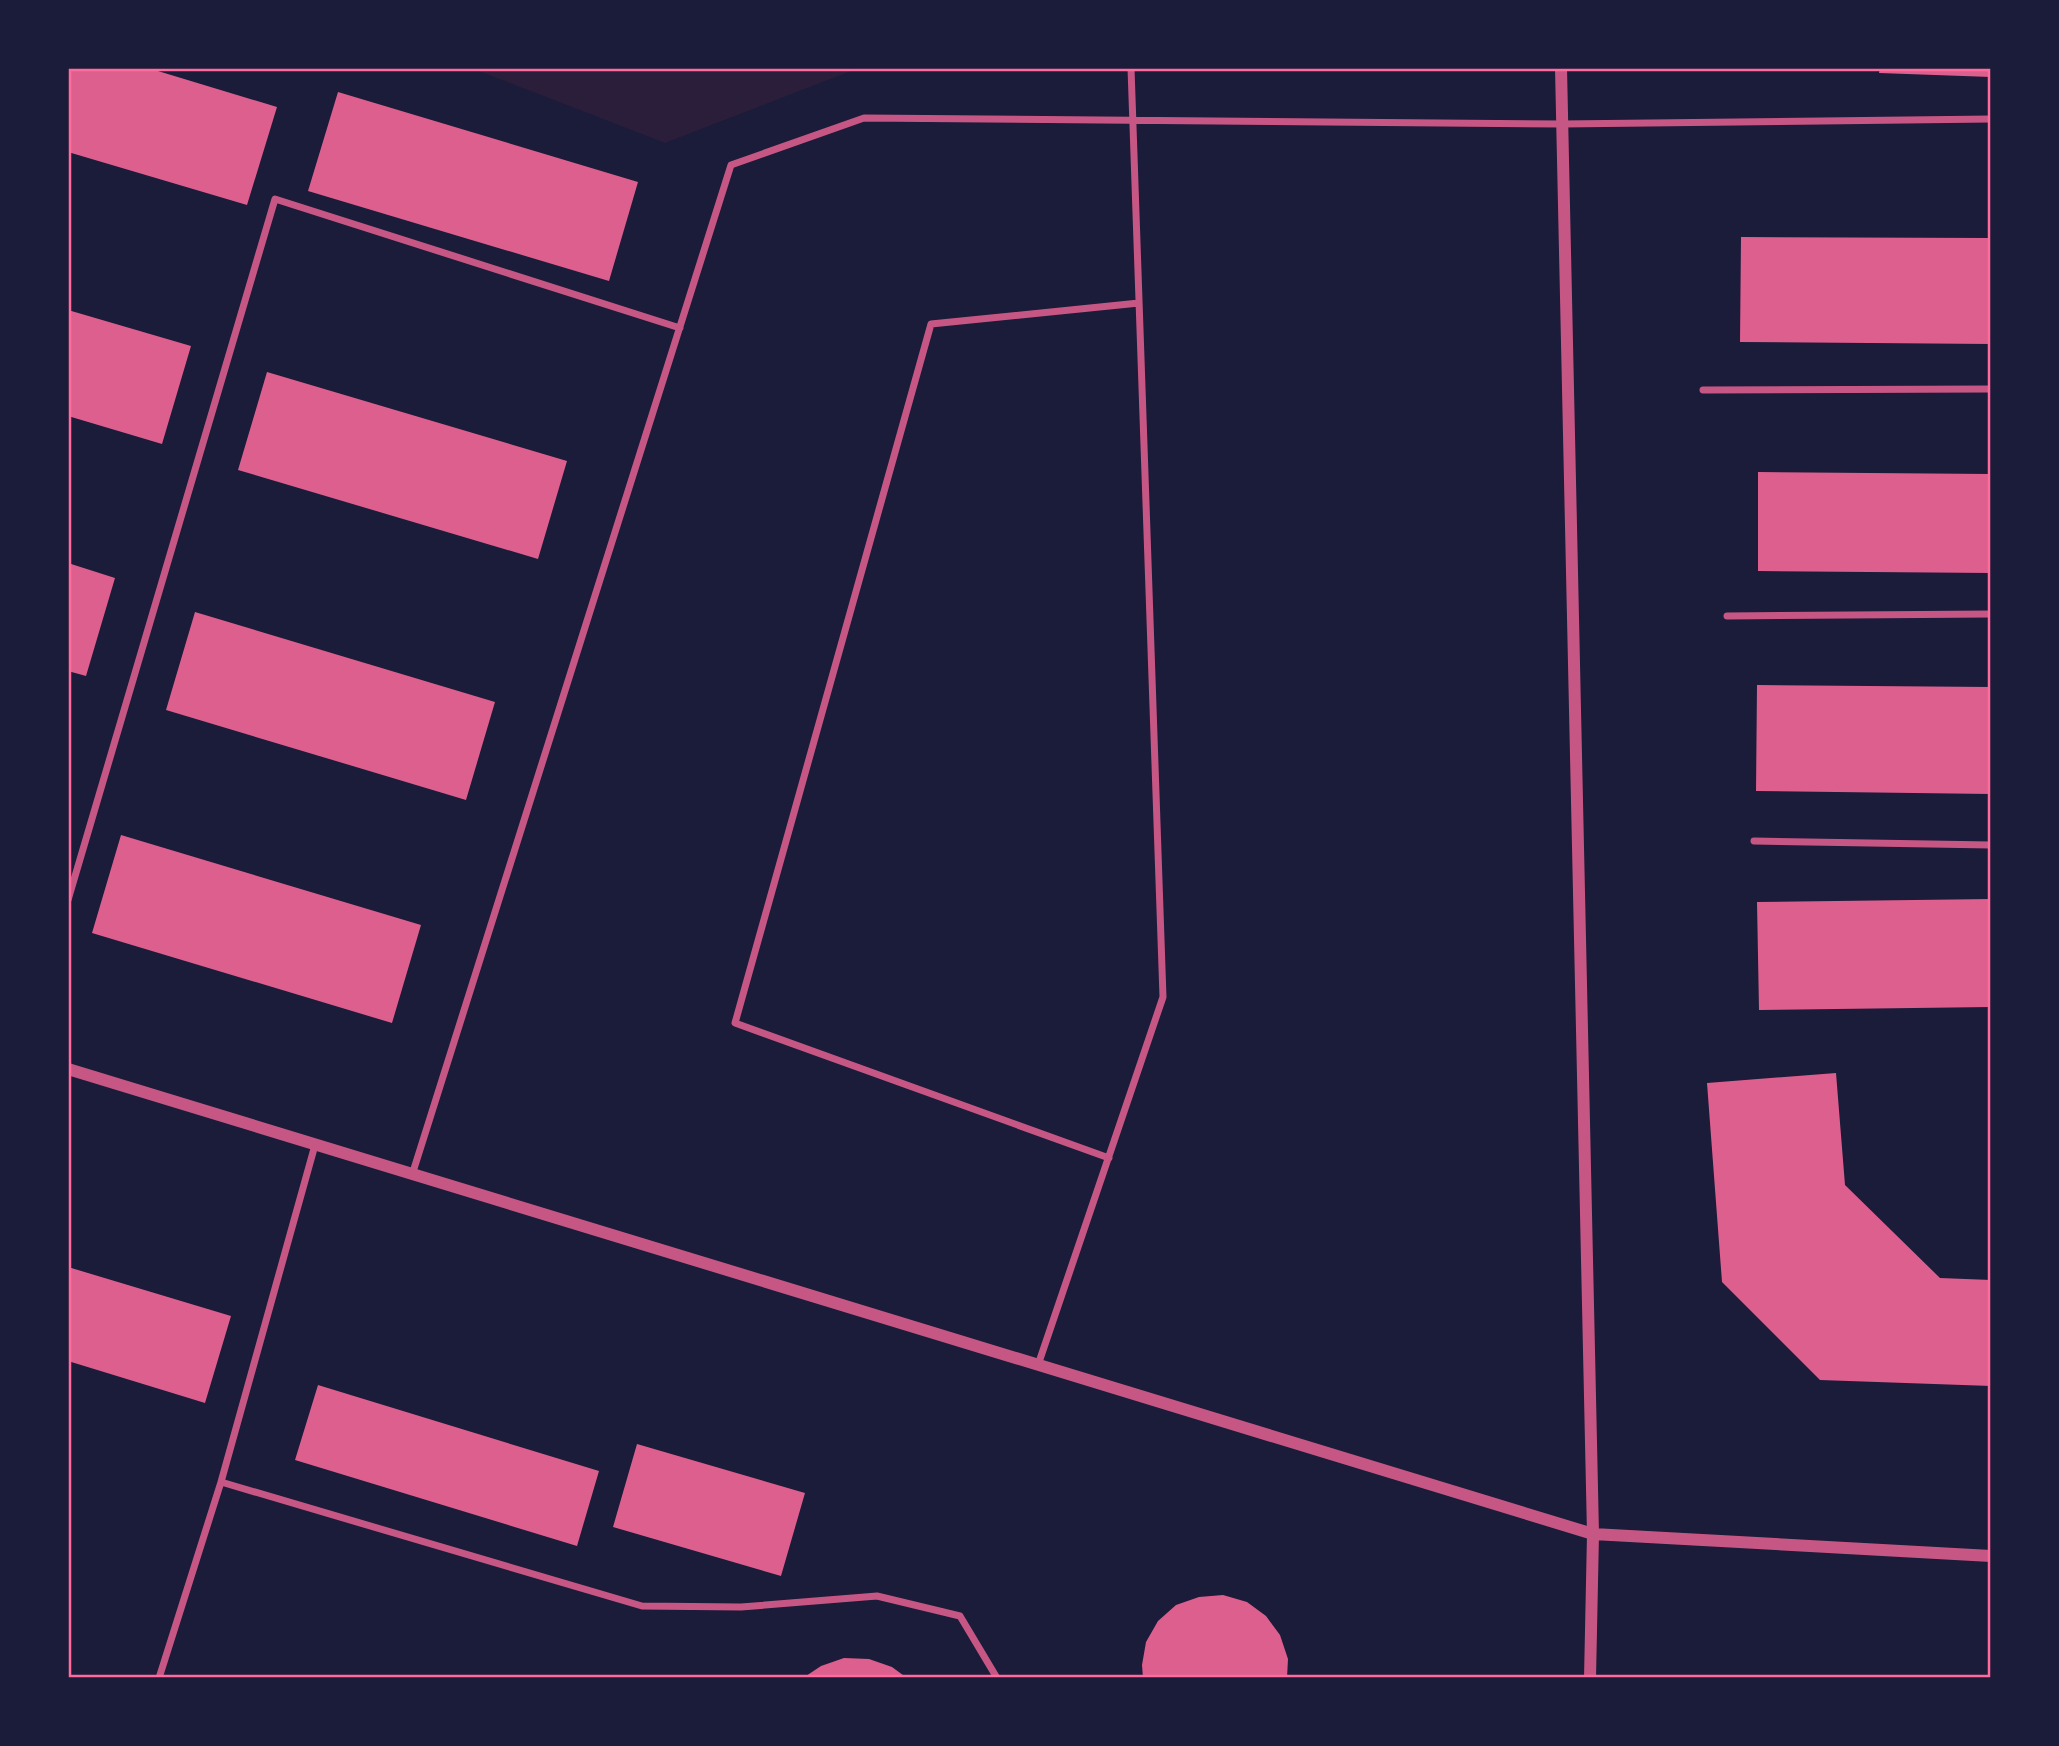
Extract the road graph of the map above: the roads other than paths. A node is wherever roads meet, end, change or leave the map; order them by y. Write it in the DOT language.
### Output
graph roads {
  1 [pos="1131,68"];
  2 [pos="1561,68"];
  3 [pos="1991,119"];
  4 [pos="1132,120"];
  5 [pos="1562,124"];
  6 [pos="1139,303"];
  7 [pos="680,328"];
  8 [pos="1703,390"];
  9 [pos="1991,390"];
  10 [pos="1991,614"];
  11 [pos="1727,616"];
  12 [pos="1754,841"];
  13 [pos="1991,845"];
  14 [pos="68,900"];
  15 [pos="68,1069"];
  16 [pos="315,1145"];
  17 [pos="1109,1158"];
  18 [pos="412,1175"];
  19 [pos="1038,1365"];
  20 [pos="221,1482"];
  21 [pos="1593,1534"];
  22 [pos="1991,1556"];
  23 [pos="159,1678"];
  24 [pos="997,1678"];
  25 [pos="1590,1678"];
  1 -- 4 [label="street"];
  2 -- 5 [label="street"];
  3 -- 5 [label="street"];
  4 -- 5 [label="street"];
  4 -- 6 [label="street"];
  4 -- 7 [label="street"];
  5 -- 21 [label="street"];
  6 -- 17 [label="street"];
  6 -- 17 [label="street"];
  7 -- 14 [label="street"];
  7 -- 18 [label="street"];
  8 -- 9 [label="street"];
  10 -- 11 [label="street"];
  12 -- 13 [label="street"];
  15 -- 16 [label="street"];
  16 -- 18 [label="street"];
  16 -- 20 [label="street"];
  17 -- 19 [label="street"];
  18 -- 19 [label="street"];
  19 -- 21 [label="street"];
  20 -- 23 [label="street"];
  20 -- 24 [label="street"];
  21 -- 22 [label="street"];
  21 -- 25 [label="street"];
}
